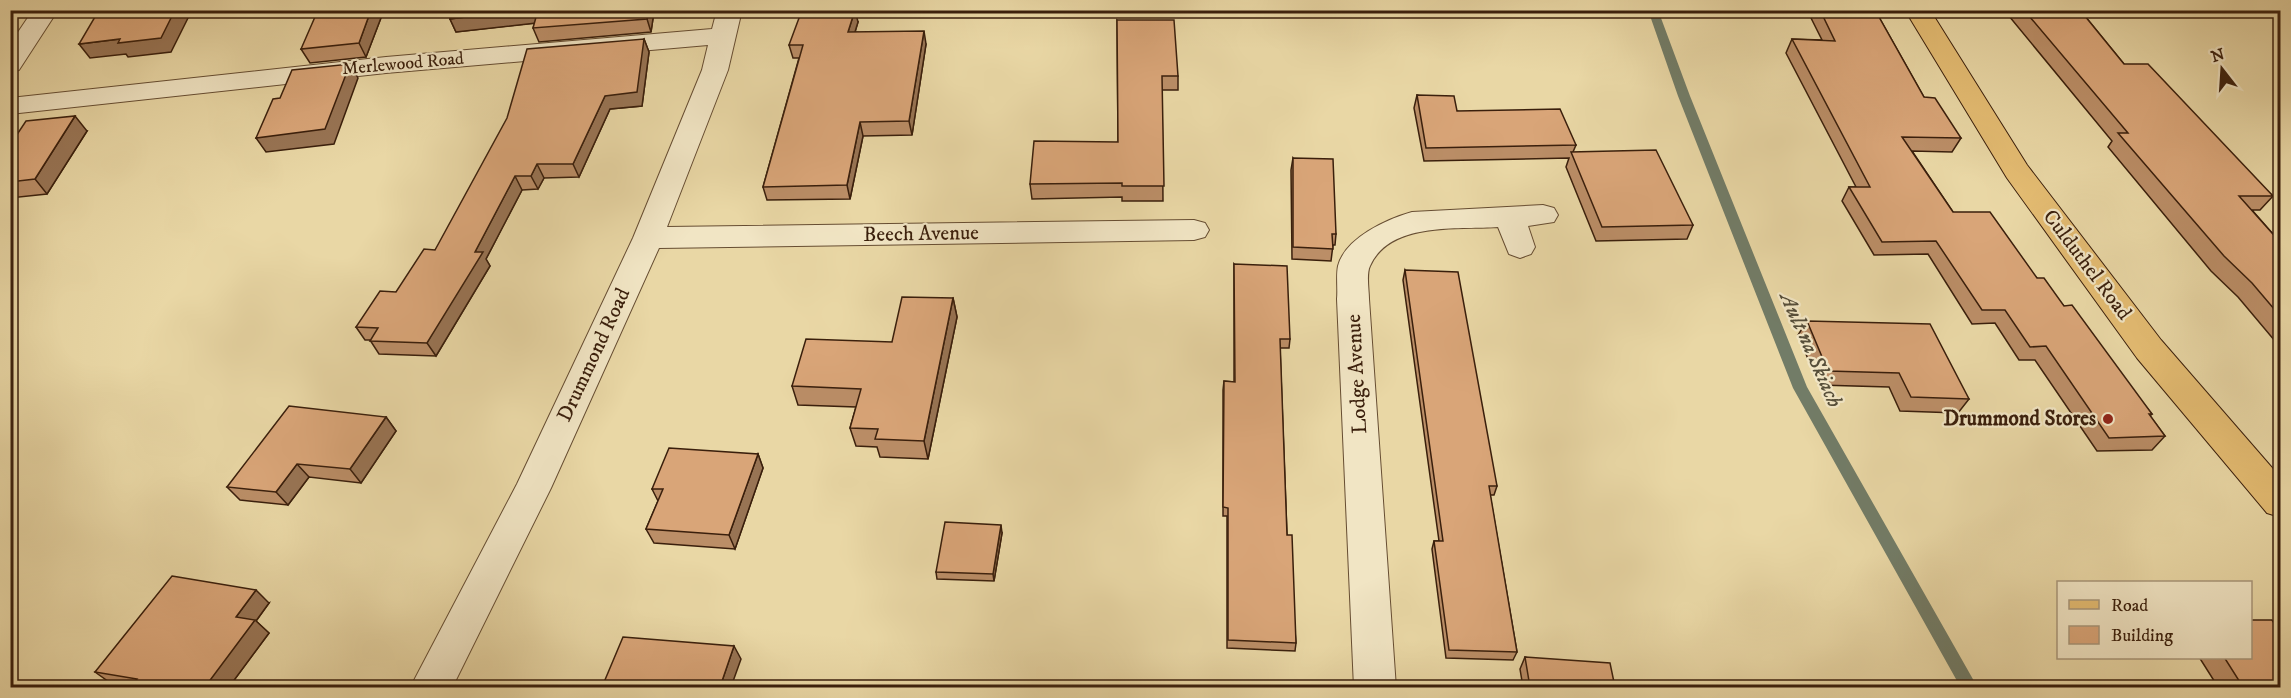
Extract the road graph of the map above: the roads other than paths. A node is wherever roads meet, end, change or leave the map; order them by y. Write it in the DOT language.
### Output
graph roads {
  1 [pos="46,10"];
  2 [pos="1917,10"];
  3 [pos="727,23"];
  4 [pos="10,64"];
  5 [pos="10,106"];
  6 [pos="1543,215"];
  7 [pos="1194,230"];
  8 [pos="648,238"];
  9 [pos="2280,502"];
  10 [pos="430,687"];
  11 [pos="1375,687"];
  1 -- 4 [label="street"];
  2 -- 9 [label="main road, Culduthel Road"];
  3 -- 5 [label="street, Merlewood Road"];
  3 -- 8 [label="street, Drummond Road"];
  6 -- 11 [label="street, Lodge Avenue"];
  7 -- 8 [label="street, Beech Avenue"];
  8 -- 10 [label="street, Drummond Road"];
}
